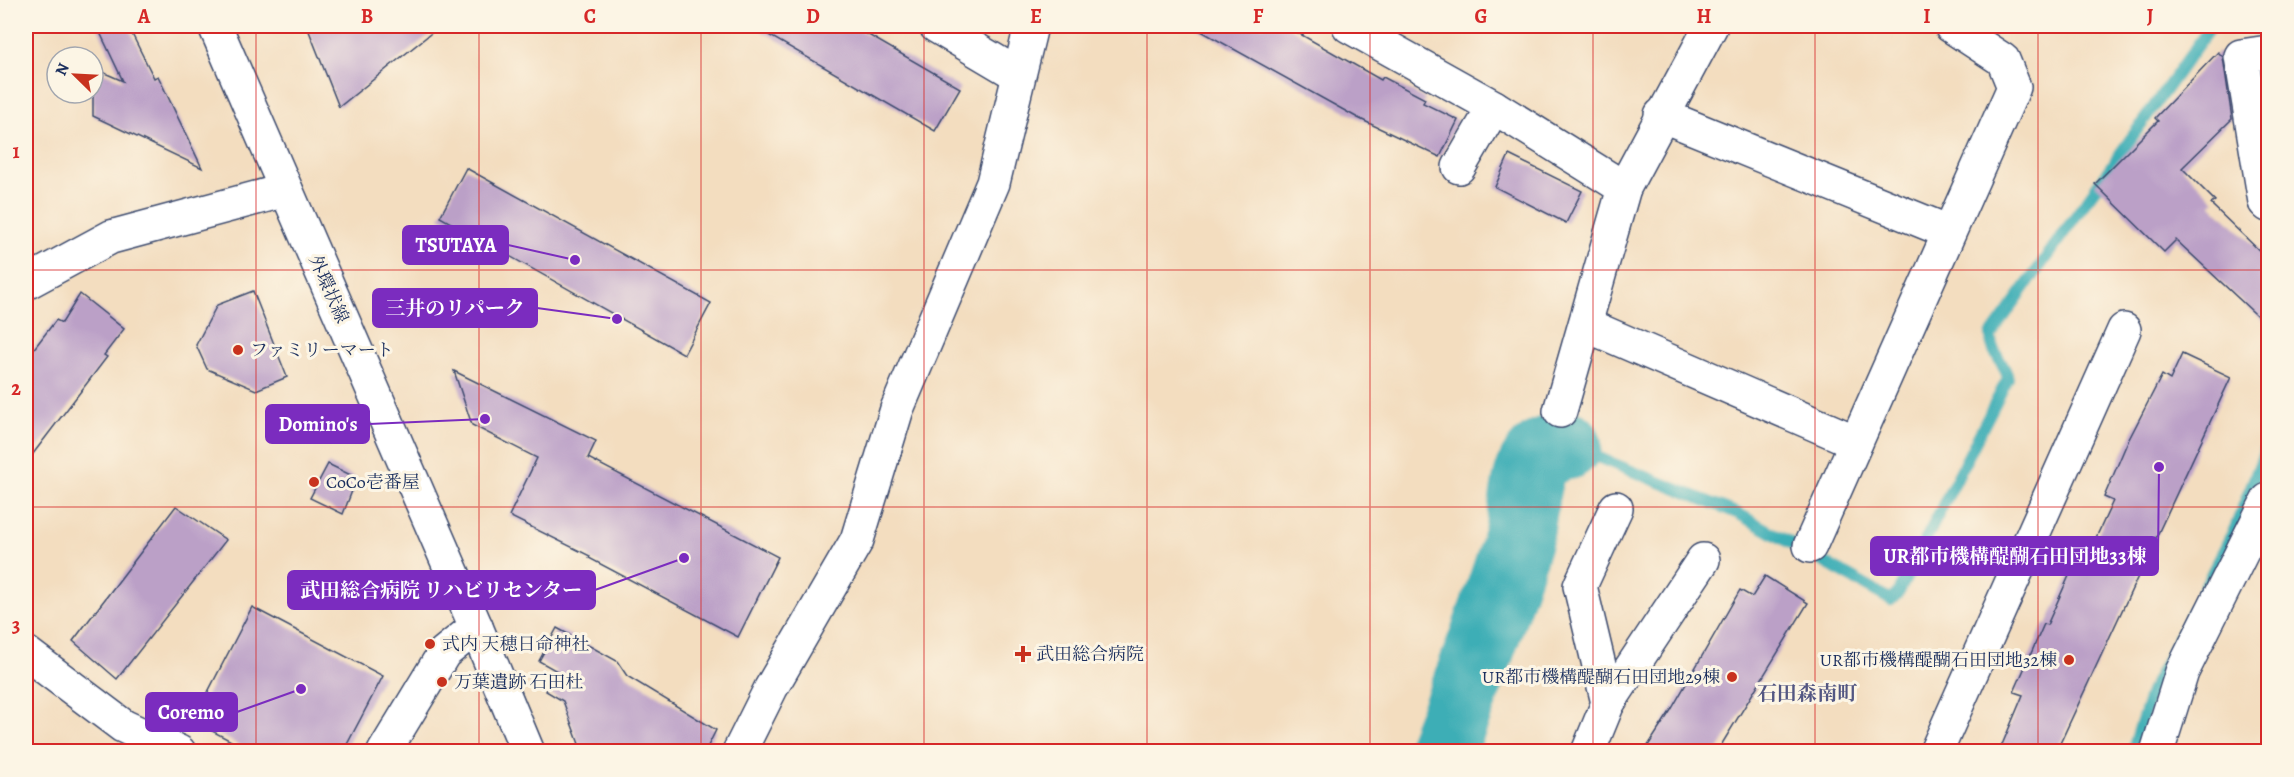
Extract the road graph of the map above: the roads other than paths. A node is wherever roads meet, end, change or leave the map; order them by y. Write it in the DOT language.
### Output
graph roads {
  1 [pos="215,26"];
  2 [pos="936,26"];
  3 [pos="1030,26"];
  4 [pos="1349,26"];
  5 [pos="1711,26"];
  6 [pos="1951,26"];
  7 [pos="2268,52"];
  8 [pos="1017,74"];
  9 [pos="1494,107"];
  10 [pos="1661,115"];
  11 [pos="1459,167"];
  12 [pos="1624,188"];
  13 [pos="286,190"];
  14 [pos="2268,206"];
  15 [pos="1949,232"];
  16 [pos="26,283"];
  17 [pos="1586,325"];
  18 [pos="2124,330"];
  19 [pos="1560,411"];
  20 [pos="1856,442"];
  21 [pos="2268,500"];
  22 [pos="1616,508"];
  23 [pos="1810,546"];
  24 [pos="1703,560"];
  25 [pos="476,627"];
  26 [pos="26,653"];
  27 [pos="1608,704"];
  28 [pos="179,752"];
  29 [pos="384,752"];
  30 [pos="528,752"];
  31 [pos="739,752"];
  32 [pos="1588,752"];
  33 [pos="1936,752"];
  34 [pos="2157,752"];
  1 -- 13 [label="street, 外環状線"];
  2 -- 8 [label="street"];
  3 -- 8 [label="street"];
  4 -- 9 [label="street"];
  5 -- 10 [label="street"];
  6 -- 15 [label="street"];
  7 -- 14 [label="street"];
  8 -- 31 [label="street"];
  9 -- 11 [label="street"];
  9 -- 12 [label="street"];
  10 -- 12 [label="street"];
  10 -- 15 [label="street"];
  12 -- 17 [label="street"];
  13 -- 16 [label="street"];
  13 -- 25 [label="street, 外環状線"];
  15 -- 20 [label="street"];
  17 -- 19 [label="street"];
  17 -- 20 [label="street"];
  18 -- 33 [label="street"];
  20 -- 23 [label="street"];
  21 -- 34 [label="street"];
  22 -- 27 [label="street"];
  24 -- 27 [label="street"];
  25 -- 29 [label="street"];
  25 -- 30 [label="street, 外環状線"];
  26 -- 28 [label="street"];
  27 -- 32 [label="street"];
}
